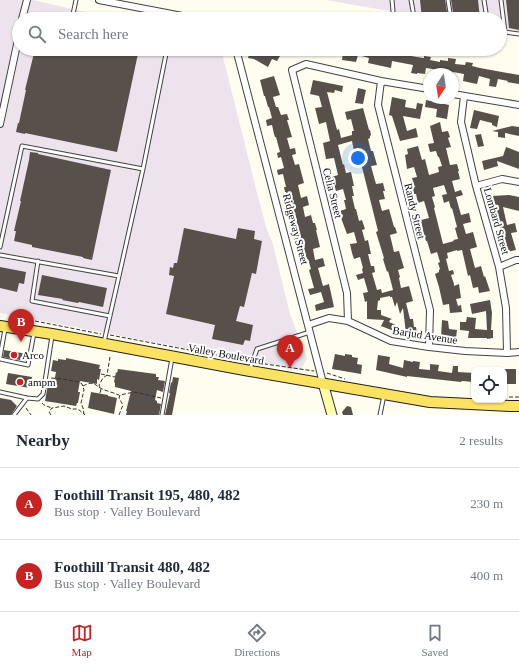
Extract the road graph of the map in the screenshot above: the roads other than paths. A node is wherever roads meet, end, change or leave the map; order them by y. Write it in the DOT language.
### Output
graph roads {
  1 [pos="26,0"];
  2 [pos="76,0"];
  3 [pos="99,0"];
  4 [pos="392,0"];
  5 [pos="411,0"];
  6 [pos="448,0"];
  7 [pos="484,0"];
  8 [pos="501,0"];
  9 [pos="413,11"];
  10 [pos="23,12"];
  11 [pos="73,12"];
  12 [pos="151,12"];
  13 [pos="393,12"];
  14 [pos="450,12"];
  15 [pos="485,12"];
  16 [pos="502,12"];
  17 [pos="507,32"];
  18 [pos="519,34"];
  19 [pos="15,56"];
  20 [pos="167,56"];
  21 [pos="238,56"];
  22 [pos="382,81"];
  23 [pos="423,88"];
  24 [pos="459,95"];
  25 [pos="464,96"];
  26 [pos="519,105"];
  27 [pos="0,124"];
  28 [pos="143,169"];
  29 [pos="519,182"];
  30 [pos="476,186"];
  31 [pos="0,247"];
  32 [pos="0,255"];
  33 [pos="519,260"];
  34 [pos="38,261"];
  35 [pos="499,267"];
  36 [pos="119,276"];
  37 [pos="110,316"];
  38 [pos="348,321"];
  39 [pos="308,325"];
  40 [pos="35,326"];
  41 [pos="3,327"];
  42 [pos="310,332"];
  43 [pos="52,334"];
  44 [pos="105,339"];
  45 [pos="429,347"];
  46 [pos="519,352"];
  47 [pos="506,353"];
  48 [pos="172,356"];
  49 [pos="0,358"];
  50 [pos="251,366"];
  51 [pos="323,383"];
  52 [pos="0,392"];
  53 [pos="384,394"];
  54 [pos="28,398"];
  55 [pos="519,406"];
  56 [pos="14,415"];
  57 [pos="162,415"];
  58 [pos="332,415"];
  59 [pos="380,415"];
  1 -- 10 [label="street"];
  2 -- 11 [label="lane"];
  3 -- 12 [label="street"];
  4 -- 13 [label="lane"];
  5 -- 9 [label="lane"];
  6 -- 14 [label="lane"];
  7 -- 15 [label="lane"];
  8 -- 16 [label="lane"];
  17 -- 18 [label="lane"];
  19 -- 27 [label="street"];
  20 -- 28 [label="lane"];
  21 -- 39 [label="street, Ridgeway Street"];
  22 -- 23 [label="street"];
  22 -- 38 [label="street, Celia Street"];
  22 -- 45 [label="street, Randy Street"];
  24 -- 25 [label="street"];
  25 -- 26 [label="street"];
  25 -- 30 [label="street, Lombard Street"];
  28 -- 31 [label="lane"];
  28 -- 36 [label="lane"];
  29 -- 30 [label="street"];
  30 -- 35 [label="street, Lombard Street"];
  32 -- 34 [label="lane"];
  33 -- 35 [label="street"];
  34 -- 36 [label="lane"];
  34 -- 37 [label="lane"];
  35 -- 47 [label="street, Lombard Street"];
  36 -- 37 [label="lane"];
  37 -- 44 [label="lane"];
  38 -- 39 [label="street, Barjud Avenue"];
  38 -- 45 [label="street, Barjud Avenue"];
  39 -- 42 [label="street, Ridgeway Street"];
  40 -- 41 [label="main road, Valley Boulevard"];
  40 -- 43 [label="main road, Valley Boulevard"];
  40 -- 49 [label="lane"];
  41 -- 49 [label="lane"];
  42 -- 50 [label="lane"];
  42 -- 51 [label="street, Ridgeway Street"];
  43 -- 44 [label="main road, Valley Boulevard"];
  43 -- 54 [label="lane"];
  44 -- 48 [label="main road, Valley Boulevard"];
  45 -- 47 [label="street, Barjud Avenue"];
  46 -- 47 [label="street, Barjud Avenue"];
  48 -- 50 [label="main road, Valley Boulevard"];
  48 -- 57 [label="lane"];
  50 -- 51 [label="main road, Valley Boulevard"];
  51 -- 53 [label="main road, Valley Boulevard"];
  51 -- 58 [label="street, Ridgeway Street"];
  52 -- 54 [label="lane"];
  53 -- 55 [label="main road, Valley Boulevard"];
  53 -- 59 [label="lane"];
  54 -- 56 [label="lane"];
}
